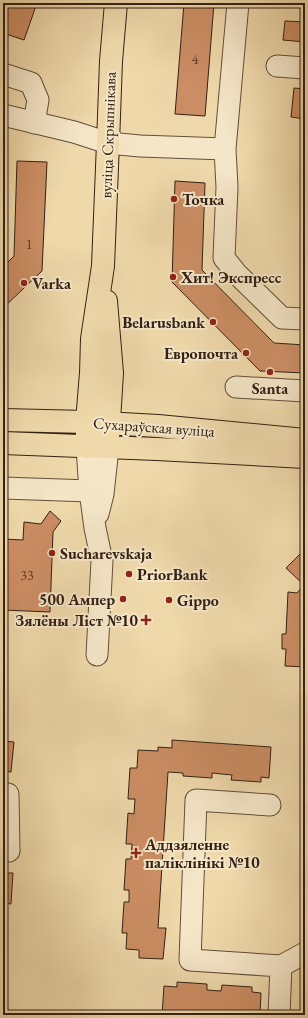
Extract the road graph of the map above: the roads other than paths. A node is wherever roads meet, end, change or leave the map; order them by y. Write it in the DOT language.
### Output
graph roads {
  1 [pos="116,3"];
  2 [pos="238,3"];
  3 [pos="277,66"];
  4 [pos="305,68"];
  5 [pos="3,74"];
  6 [pos="3,116"];
  7 [pos="34,123"];
  8 [pos="108,143"];
  9 [pos="225,148"];
  10 [pos="103,266"];
  11 [pos="305,319"];
  12 [pos="236,387"];
  13 [pos="305,391"];
  14 [pos="3,420"];
  15 [pos="87,422"];
  16 [pos="109,423"];
  17 [pos="305,440"];
  18 [pos="3,443"];
  19 [pos="87,447"];
  20 [pos="108,448"];
  21 [pos="305,457"];
  22 [pos="3,488"];
  23 [pos="90,491"];
  24 [pos="95,528"];
  25 [pos="97,655"];
  26 [pos="3,793"];
  27 [pos="270,805"];
  28 [pos="3,851"];
  29 [pos="305,953"];
  30 [pos="282,966"];
  31 [pos="280,1015"];
  1 -- 8 [label="main road, вуліца Скрыпнікава"];
  2 -- 9 [label="lane"];
  3 -- 4 [label="lane"];
  5 -- 7 [label="lane"];
  6 -- 7 [label="lane"];
  7 -- 8 [label="lane"];
  8 -- 9 [label="lane"];
  8 -- 10 [label="main road, вуліца Скрыпнікава"];
  9 -- 11 [label="lane"];
  10 -- 15 [label="main road, вуліца Скрыпнікава"];
  10 -- 16 [label="main road, вуліца Скрыпнікава"];
  12 -- 13 [label="lane"];
  14 -- 15 [label="main road, Сухараўская вуліца"];
  15 -- 16 [label="main road, Сухараўская вуліца"];
  15 -- 19 [label="main road, вуліца Скрыпнікава"];
  16 -- 17 [label="main road, Сухараўская вуліца"];
  16 -- 20 [label="main road, вуліца Скрыпнікава"];
  18 -- 19 [label="main road, Сухараўская вуліца"];
  19 -- 20 [label="main road, Сухараўская вуліца"];
  19 -- 23 [label="lane"];
  20 -- 21 [label="main road, Сухараўская вуліца"];
  20 -- 24 [label="lane"];
  22 -- 23 [label="lane"];
  23 -- 24 [label="lane"];
  24 -- 25 [label="lane"];
  26 -- 28 [label="lane"];
  27 -- 30 [label="lane"];
  29 -- 30 [label="lane"];
  30 -- 31 [label="lane"];
}
